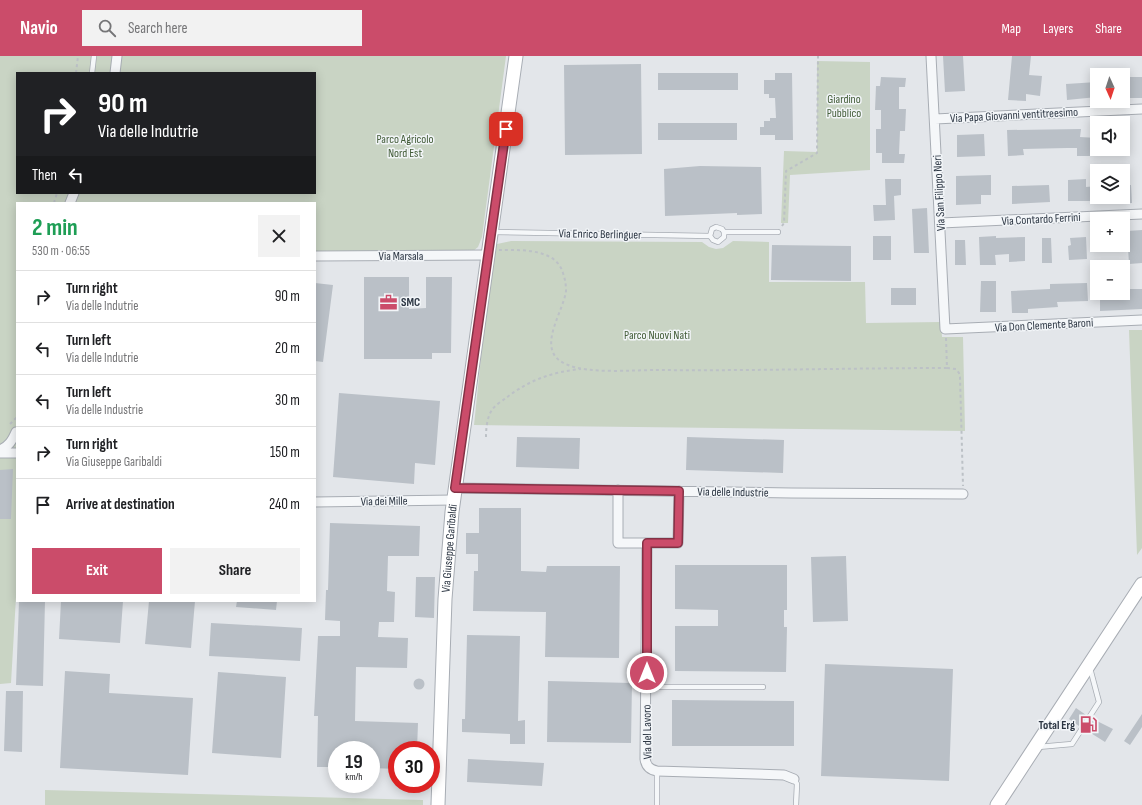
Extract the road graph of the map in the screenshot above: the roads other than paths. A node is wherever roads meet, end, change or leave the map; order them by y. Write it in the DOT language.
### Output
graph roads {
  1 [pos="94,56"];
  2 [pos="118,56"];
  3 [pos="516,56"];
  4 [pos="931,56"];
  5 [pos="92,72"];
  6 [pos="115,72"];
  7 [pos="1142,109"];
  8 [pos="935,119"];
  9 [pos="1142,214"];
  10 [pos="941,224"];
  11 [pos="491,232"];
  12 [pos="724,232"];
  13 [pos="778,232"];
  14 [pos="710,236"];
  15 [pos="488,252"];
  16 [pos="316,256"];
  17 [pos="1142,320"];
  18 [pos="945,329"];
  19 [pos="16,430"];
  20 [pos="0,451"];
  21 [pos="16,453"];
  22 [pos="618,490"];
  23 [pos="679,491"];
  24 [pos="454,494"];
  25 [pos="963,494"];
  26 [pos="316,502"];
  27 [pos="647,543"];
  28 [pos="1142,584"];
  29 [pos="1090,665"];
  30 [pos="647,687"];
  31 [pos="763,687"];
  32 [pos="1034,747"];
  33 [pos="657,771"];
  34 [pos="794,779"];
  35 [pos="438,805"];
  36 [pos="657,805"];
  37 [pos="796,805"];
  38 [pos="997,805"];
  1 -- 5 [label="lane"];
  2 -- 6 [label="street"];
  3 -- 11 [label="street, Via Giuseppe Garibaldi"];
  4 -- 8 [label="street, Via San Filippo Neri"];
  7 -- 8 [label="street, Via Papa Giovanni ventitreesimo"];
  8 -- 10 [label="street, Via San Filippo Neri"];
  9 -- 10 [label="street, Via Contardo Ferrini"];
  10 -- 18 [label="street, Via San Filippo Neri"];
  11 -- 14 [label="lane, Via Enrico Berlinguer"];
  11 -- 15 [label="street, Via Giuseppe Garibaldi"];
  12 -- 13 [label="lane, Via Enrico Berlinguer"];
  12 -- 14 [label="lane, Via Enrico Berlinguer"];
  12 -- 14 [label="lane, Via Enrico Berlinguer"];
  15 -- 16 [label="street, Via Marsala"];
  15 -- 24 [label="street, Via Giuseppe Garibaldi"];
  17 -- 18 [label="street, Via Don Clemente Baroni"];
  19 -- 20 [label="street"];
  20 -- 21 [label="street"];
  22 -- 23 [label="street, Via delle Industrie"];
  22 -- 24 [label="street, Via delle Industrie"];
  22 -- 27 [label="street"];
  23 -- 25 [label="street, Via delle Industrie"];
  23 -- 27 [label="street"];
  24 -- 26 [label="street, Via dei Mille"];
  24 -- 35 [label="street, Via Giuseppe Garibaldi"];
  27 -- 30 [label="street, Via del Lavoro"];
  28 -- 29 [label="street"];
  29 -- 32 [label="street"];
  29 -- 32 [label="lane"];
  30 -- 31 [label="lane"];
  30 -- 33 [label="street, Via del Lavoro"];
  32 -- 38 [label="street"];
  33 -- 34 [label="street, Via del Lavoro"];
  33 -- 36 [label="lane, Via del Lavoro"];
  34 -- 37 [label="lane"];
}
